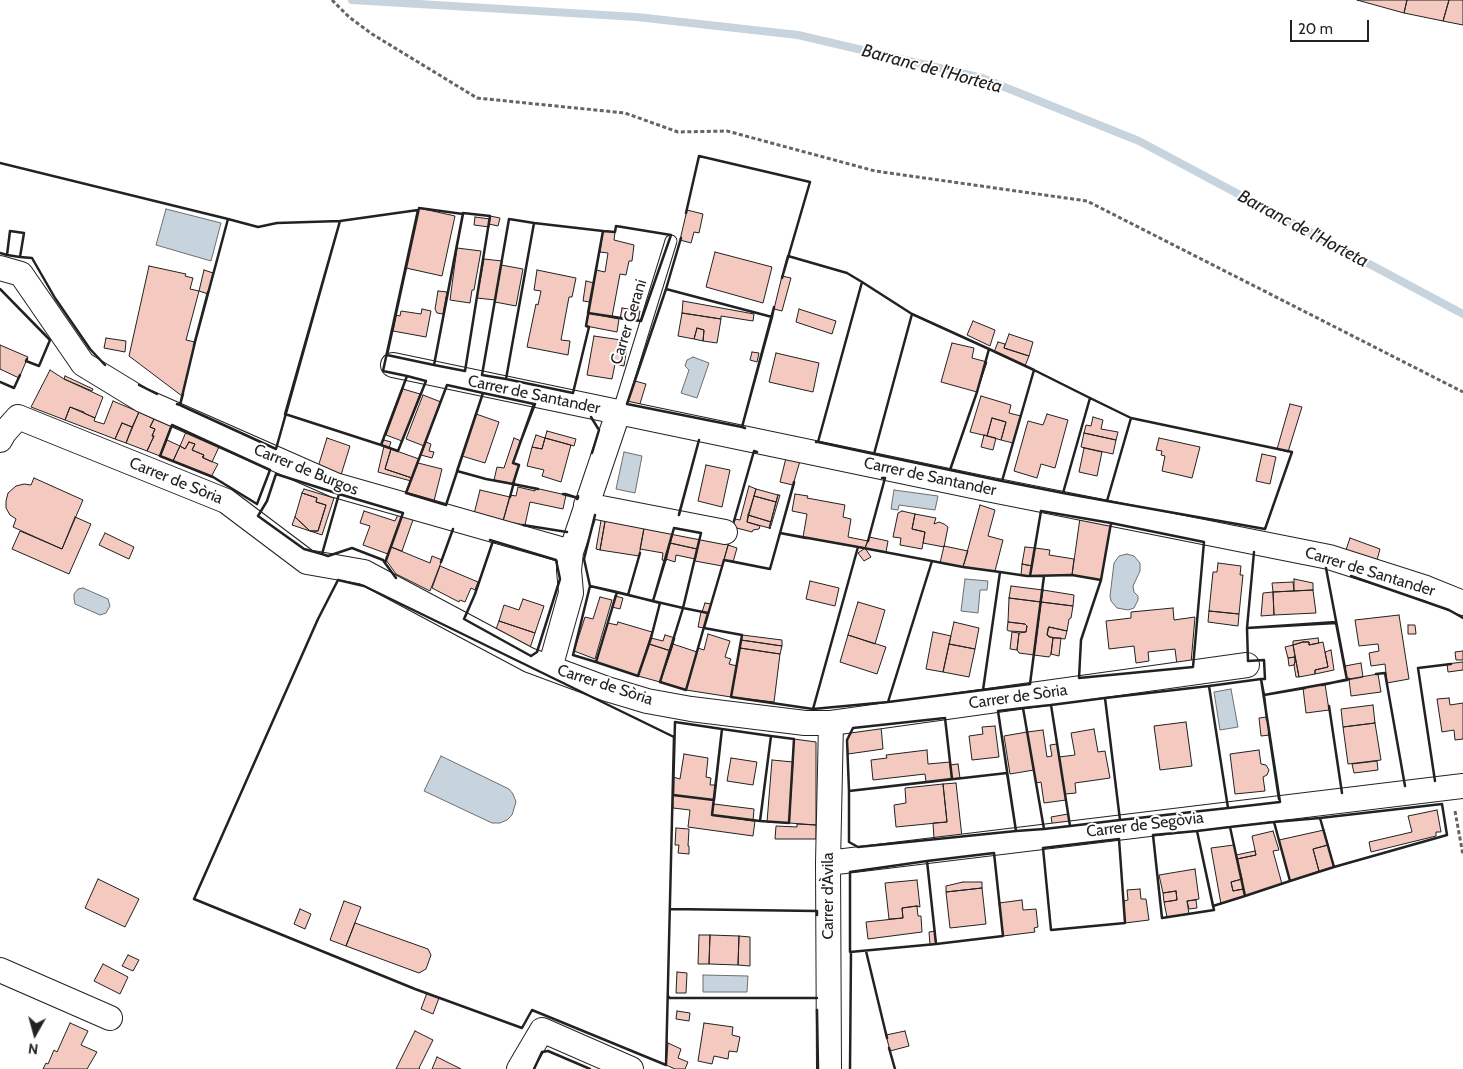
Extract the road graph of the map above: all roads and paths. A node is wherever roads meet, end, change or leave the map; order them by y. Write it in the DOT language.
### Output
graph roads {
  1 [pos="332,0"];
  2 [pos="671,241"];
  3 [pos="0,268"];
  4 [pos="393,365"];
  5 [pos="1463,392"];
  6 [pos="618,413"];
  7 [pos="0,440"];
  8 [pos="586,505"];
  9 [pos="725,532"];
  10 [pos="571,552"];
  11 [pos="1463,603"];
  12 [pos="1247,665"];
  13 [pos="550,668"];
  14 [pos="832,723"];
  15 [pos="1457,787"];
  16 [pos="1463,855"];
  17 [pos="828,864"];
  18 [pos="0,970"];
  19 [pos="110,1018"];
  20 [pos="519,1069"];
  21 [pos="631,1069"];
  22 [pos="830,1069"];
  1 -- 5 [label="path"];
  2 -- 6 [label="lane, Carrer Gerani"];
  3 -- 10 [label="street, Carrer de Burgos"];
  4 -- 6 [label="street, Carrer de Santander"];
  6 -- 8 [label="street"];
  6 -- 11 [label="street, Carrer de Santander"];
  7 -- 13 [label="street, Carrer de Sòria"];
  8 -- 9 [label="street"];
  8 -- 10 [label="street"];
  10 -- 13 [label="street"];
  12 -- 14 [label="street, Carrer de Sòria"];
  13 -- 14 [label="street, Carrer de Sòria"];
  14 -- 17 [label="street, Carrer d'Àvila"];
  15 -- 16 [label="path"];
  15 -- 17 [label="street, Carrer de Segòvia"];
  17 -- 22 [label="street, Carrer d'Àvila"];
  18 -- 19 [label="street"];
  20 -- 21 [label="street"];
}
